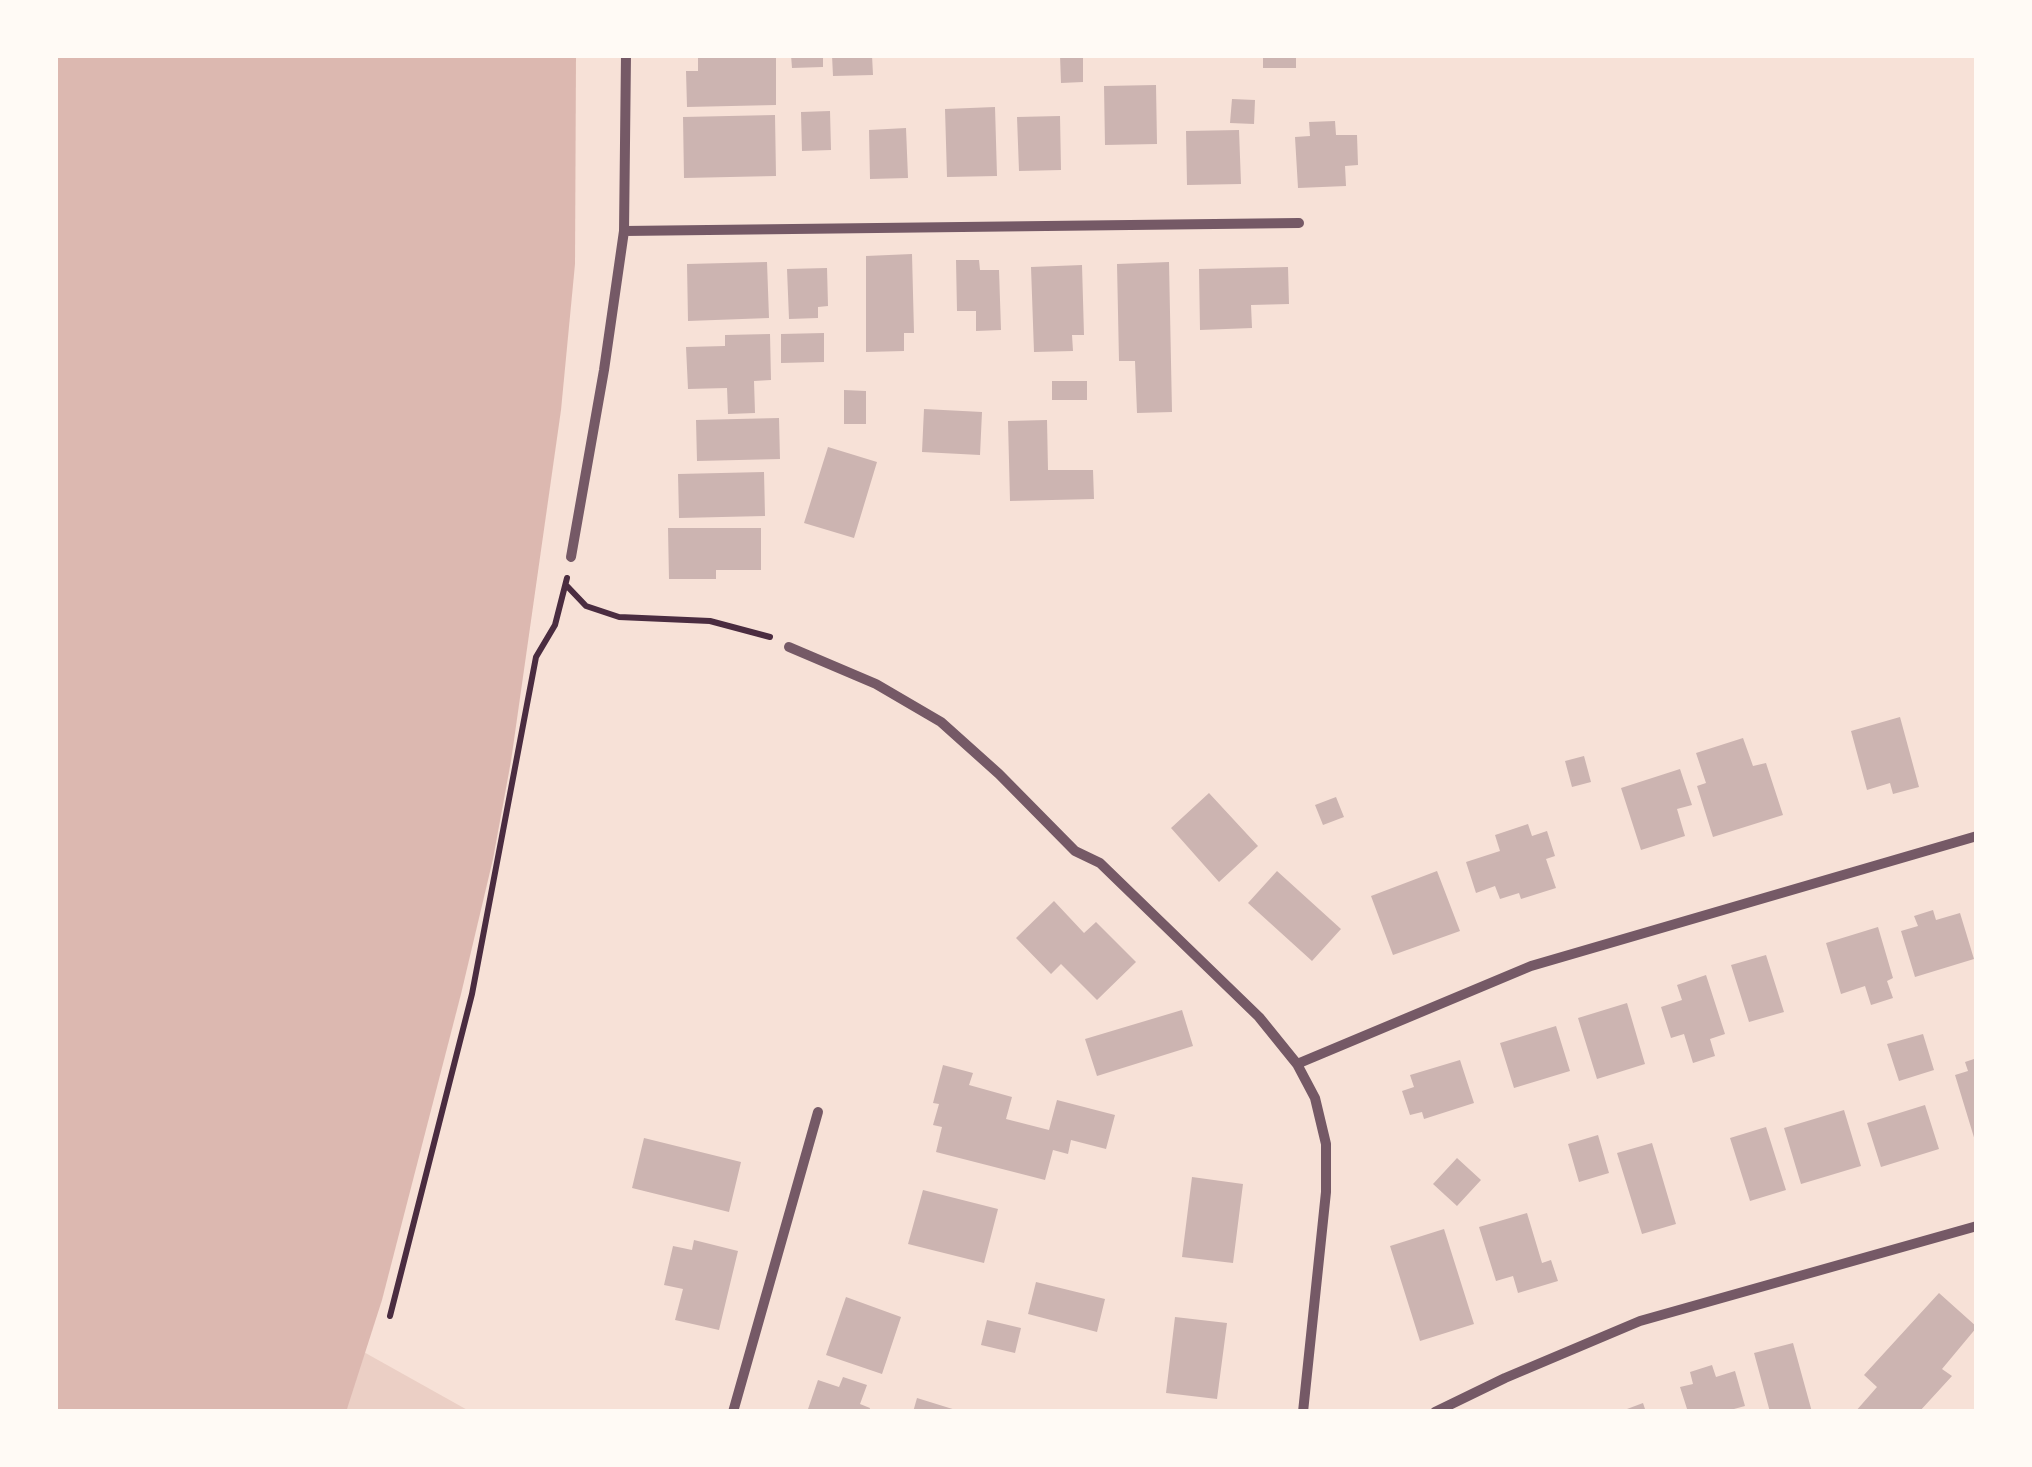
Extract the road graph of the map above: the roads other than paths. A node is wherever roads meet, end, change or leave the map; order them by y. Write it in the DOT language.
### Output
graph roads {
  1 [pos="626,55"];
  2 [pos="1299,223"];
  3 [pos="624,230"];
  4 [pos="572,558"];
  5 [pos="790,647"];
  6 [pos="1977,836"];
  7 [pos="1297,1064"];
  8 [pos="818,1112"];
  9 [pos="1977,1226"];
  10 [pos="734,1412"];
  11 [pos="1303,1412"];
  12 [pos="1435,1412"];
  1 -- 3 [label="street"];
  2 -- 3 [label="street"];
  3 -- 4 [label="street"];
  5 -- 7 [label="street"];
  6 -- 7 [label="street"];
  7 -- 11 [label="street"];
  8 -- 10 [label="street"];
  9 -- 12 [label="street"];
}
